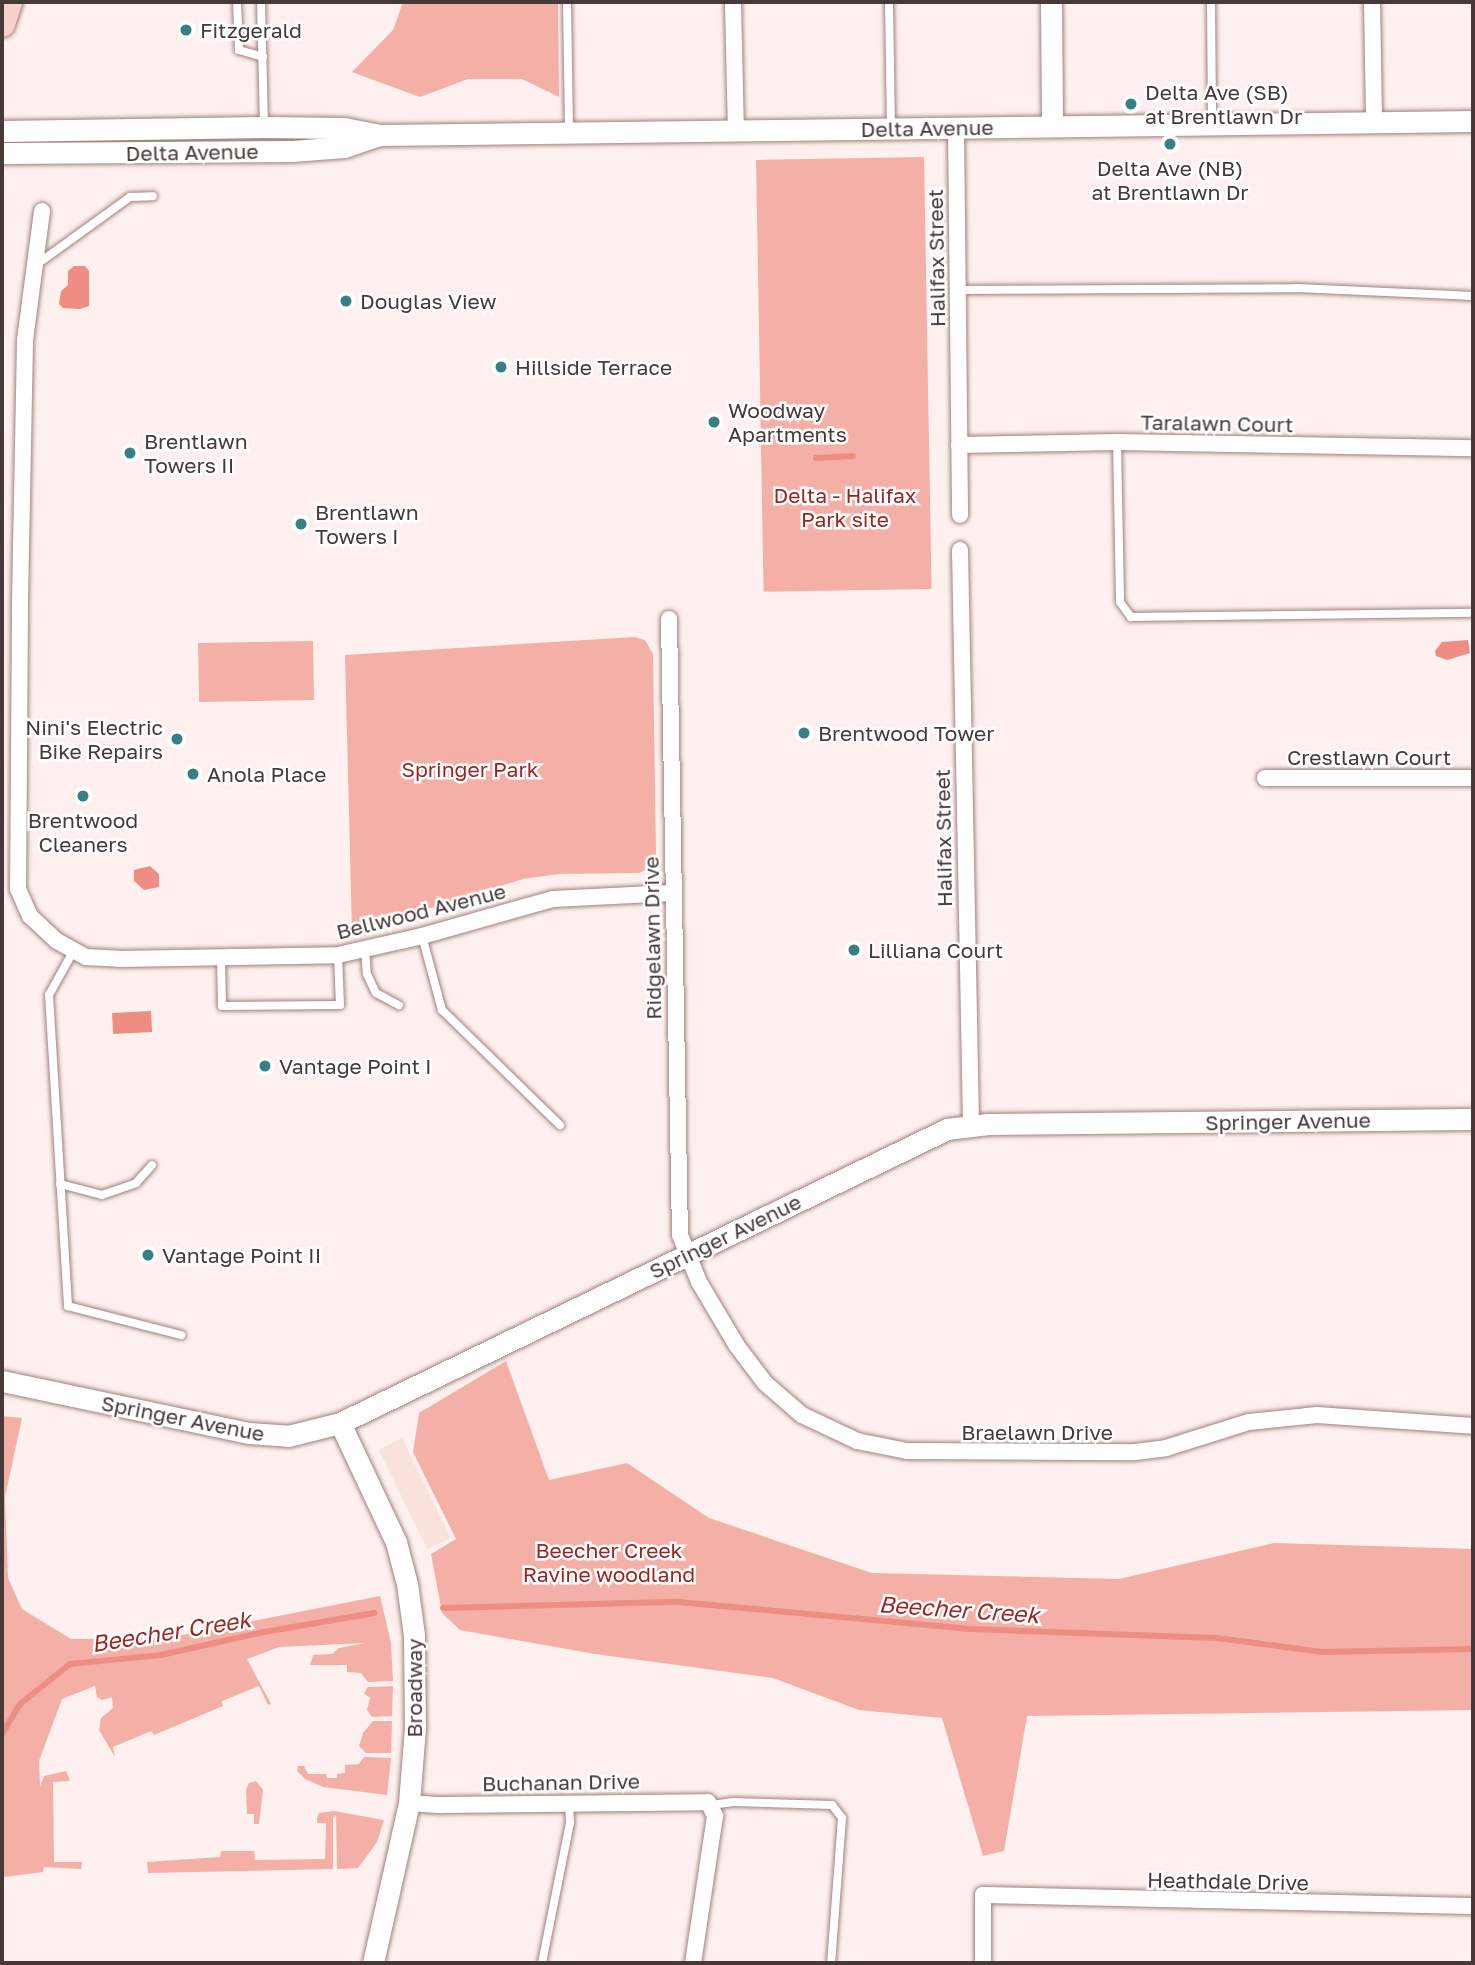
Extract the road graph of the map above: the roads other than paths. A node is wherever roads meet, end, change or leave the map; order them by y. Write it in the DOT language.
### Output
graph roads {
  1 [pos="9,2"];
  2 [pos="237,2"];
  3 [pos="261,2"];
  4 [pos="567,2"];
  5 [pos="733,2"];
  6 [pos="889,2"];
  7 [pos="1051,2"];
  8 [pos="1211,2"];
  9 [pos="1372,2"];
  10 [pos="2,24"];
  11 [pos="263,57"];
  12 [pos="1473,121"];
  13 [pos="1374,122"];
  14 [pos="1052,125"];
  15 [pos="1212,125"];
  16 [pos="264,127"];
  17 [pos="956,127"];
  18 [pos="891,128"];
  19 [pos="736,130"];
  20 [pos="2,131"];
  21 [pos="569,133"];
  22 [pos="381,135"];
  23 [pos="2,153"];
  24 [pos="153,196"];
  25 [pos="42,211"];
  26 [pos="36,265"];
  27 [pos="957,290"];
  28 [pos="1473,296"];
  29 [pos="1116,442"];
  30 [pos="960,444"];
  31 [pos="1473,448"];
  32 [pos="960,515"];
  33 [pos="960,550"];
  34 [pos="1473,613"];
  35 [pos="669,619"];
  36 [pos="1265,778"];
  37 [pos="1473,778"];
  38 [pos="672,893"];
  39 [pos="422,936"];
  40 [pos="365,948"];
  41 [pos="74,950"];
  42 [pos="338,955"];
  43 [pos="221,957"];
  44 [pos="399,1005"];
  45 [pos="1473,1119"];
  46 [pos="560,1125"];
  47 [pos="971,1125"];
  48 [pos="152,1165"];
  49 [pos="60,1184"];
  50 [pos="688,1255"];
  51 [pos="181,1335"];
  52 [pos="2,1381"];
  53 [pos="340,1423"];
  54 [pos="1473,1426"];
  55 [pos="409,1803"];
  56 [pos="569,1803"];
  57 [pos="712,1805"];
  58 [pos="1473,1906"];
  59 [pos="373,1963"];
  60 [pos="542,1963"];
  61 [pos="693,1963"];
  62 [pos="831,1963"];
  63 [pos="983,1963"];
  1 -- 10 [label="main road"];
  2 -- 11 [label="lane"];
  3 -- 11 [label="lane"];
  4 -- 21 [label="lane"];
  5 -- 19 [label="street"];
  6 -- 18 [label="lane"];
  7 -- 14 [label="street"];
  8 -- 15 [label="lane"];
  9 -- 13 [label="street"];
  11 -- 16 [label="lane"];
  12 -- 13 [label="street, Delta Avenue"];
  13 -- 15 [label="street, Delta Avenue"];
  14 -- 15 [label="street, Delta Avenue"];
  14 -- 17 [label="street, Delta Avenue"];
  16 -- 20 [label="street, Delta Avenue"];
  16 -- 22 [label="street, Delta Avenue"];
  17 -- 18 [label="street, Delta Avenue"];
  17 -- 27 [label="street, Halifax Street"];
  18 -- 19 [label="street, Delta Avenue"];
  19 -- 21 [label="street, Delta Avenue"];
  21 -- 22 [label="street, Delta Avenue"];
  22 -- 23 [label="street, Delta Avenue"];
  24 -- 26 [label="lane"];
  25 -- 26 [label="street, Bellwood Avenue"];
  26 -- 41 [label="street, Bellwood Avenue"];
  27 -- 28 [label="lane"];
  27 -- 30 [label="street, Halifax Street"];
  29 -- 30 [label="street, Taralawn Court"];
  29 -- 31 [label="street, Taralawn Court"];
  29 -- 34 [label="lane"];
  30 -- 32 [label="street, Halifax Street"];
  33 -- 47 [label="street, Halifax Street"];
  35 -- 38 [label="street, Ridgelawn Drive"];
  36 -- 37 [label="street, Crestlawn Court"];
  38 -- 39 [label="street, Bellwood Avenue"];
  38 -- 50 [label="street, Ridgelawn Drive"];
  39 -- 40 [label="street, Bellwood Avenue"];
  39 -- 46 [label="lane"];
  40 -- 42 [label="street, Bellwood Avenue"];
  40 -- 44 [label="lane"];
  41 -- 43 [label="street, Bellwood Avenue"];
  41 -- 49 [label="lane"];
  42 -- 43 [label="street, Bellwood Avenue"];
  42 -- 43 [label="lane"];
  45 -- 47 [label="street, Springer Avenue"];
  47 -- 50 [label="street, Springer Avenue"];
  48 -- 49 [label="lane"];
  49 -- 51 [label="lane"];
  50 -- 53 [label="street, Springer Avenue"];
  50 -- 54 [label="street, Braelawn Drive"];
  52 -- 53 [label="street, Springer Avenue"];
  53 -- 55 [label="street, Broadway"];
  55 -- 56 [label="street, Buchanan Drive"];
  55 -- 59 [label="street, Broadway"];
  56 -- 57 [label="street, Buchanan Drive"];
  56 -- 60 [label="lane"];
  57 -- 61 [label="street"];
  57 -- 62 [label="lane"];
  58 -- 63 [label="street, Heathdale Drive"];
}
